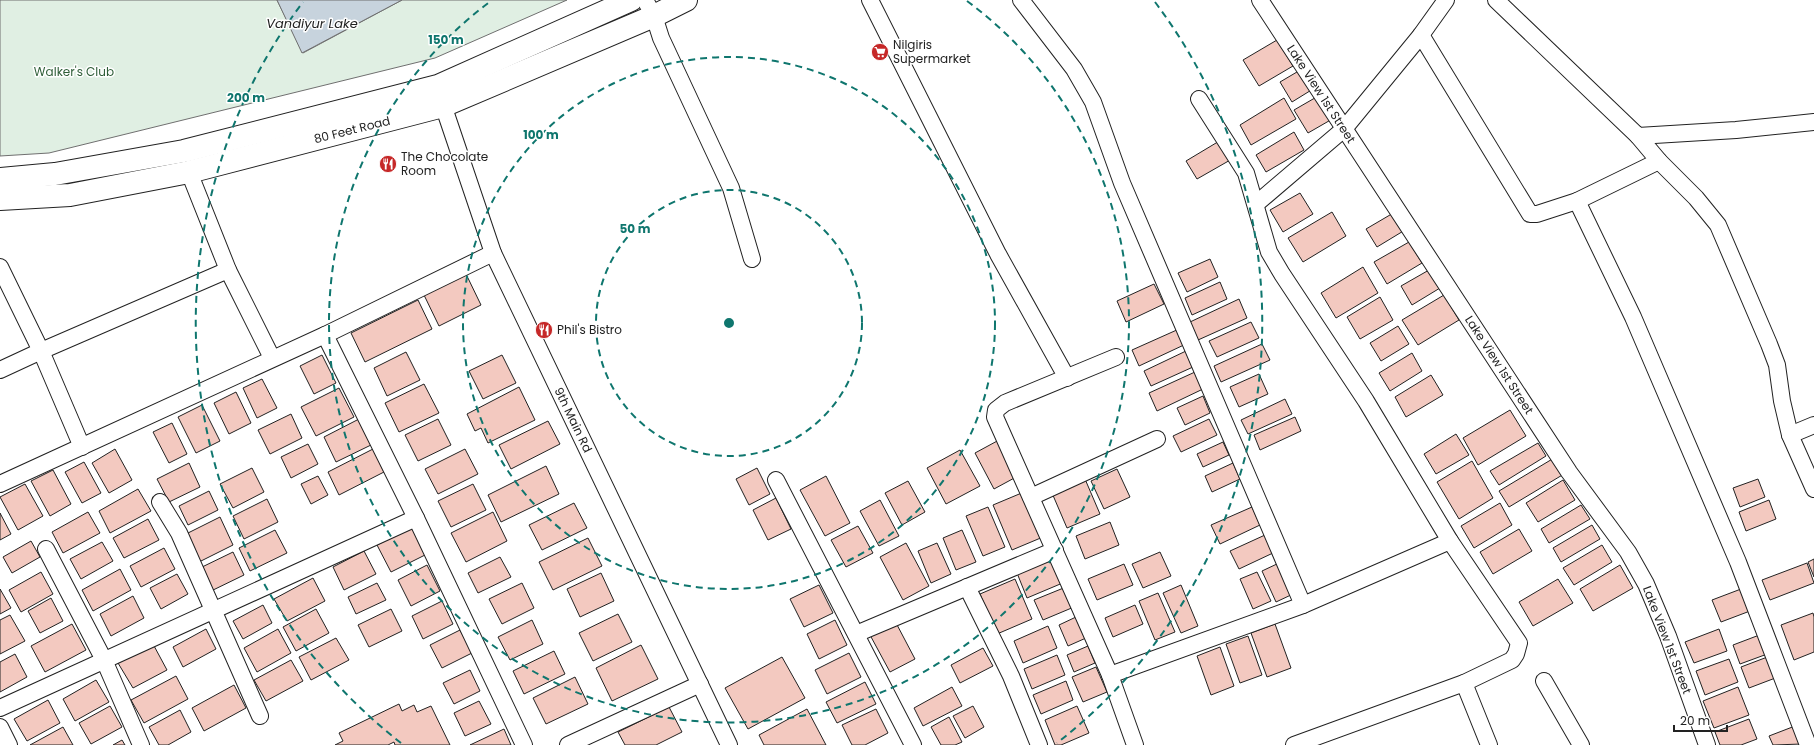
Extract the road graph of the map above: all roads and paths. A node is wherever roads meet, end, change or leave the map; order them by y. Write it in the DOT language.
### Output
graph roads {
  1 [pos="631,0"];
  2 [pos="686,0"];
  3 [pos="870,0"];
  4 [pos="1021,0"];
  5 [pos="1260,0"];
  6 [pos="1446,0"];
  7 [pos="1496,0"];
  8 [pos="649,8"];
  9 [pos="1420,34"];
  10 [pos="441,96"];
  11 [pos="1199,99"];
  12 [pos="1814,122"];
  13 [pos="1344,129"];
  14 [pos="1638,136"];
  15 [pos="1660,161"];
  16 [pos="189,172"];
  17 [pos="0,179"];
  18 [pos="0,198"];
  19 [pos="1577,201"];
  20 [pos="1256,204"];
  21 [pos="493,253"];
  22 [pos="752,259"];
  23 [pos="0,267"];
  24 [pos="228,270"];
  25 [pos="324,335"];
  26 [pos="41,351"];
  27 [pos="1116,357"];
  28 [pos="272,358"];
  29 [pos="0,370"];
  30 [pos="1067,378"];
  31 [pos="1814,425"];
  32 [pos="1790,435"];
  33 [pos="1157,439"];
  34 [pos="82,447"];
  35 [pos="776,480"];
  36 [pos="0,484"];
  37 [pos="1814,489"];
  38 [pos="1031,497"];
  39 [pos="160,502"];
  40 [pos="416,518"];
  41 [pos="1450,541"];
  42 [pos="46,549"];
  43 [pos="1055,550"];
  44 [pos="967,587"];
  45 [pos="1303,605"];
  46 [pos="214,610"];
  47 [pos="856,634"];
  48 [pos="104,660"];
  49 [pos="1110,674"];
  50 [pos="1544,681"];
  51 [pos="1464,682"];
  52 [pos="700,684"];
  53 [pos="0,708"];
  54 [pos="260,716"];
  55 [pos="0,728"];
  56 [pos="9,745"];
  57 [pos="141,745"];
  58 [pos="524,745"];
  59 [pos="568,745"];
  60 [pos="729,745"];
  61 [pos="913,745"];
  62 [pos="1039,745"];
  63 [pos="1135,745"];
  64 [pos="1294,745"];
  65 [pos="1489,745"];
  66 [pos="1581,745"];
  67 [pos="1707,745"];
  68 [pos="1808,745"];
  1 -- 10 [label="main road, 80 Feet Road"];
  2 -- 8 [label="main road, 80 Feet Road"];
  3 -- 30 [label="street"];
  4 -- 45 [label="street"];
  5 -- 13 [label="street, Lake View 1st Street"];
  6 -- 9 [label="street"];
  7 -- 14 [label="street"];
  8 -- 10 [label="main road, 80 Feet Road"];
  8 -- 22 [label="street"];
  9 -- 13 [label="street"];
  9 -- 19 [label="street"];
  10 -- 16 [label="main road, 80 Feet Road"];
  10 -- 17 [label="main road, 80 Feet Road"];
  10 -- 21 [label="street, 9th Main Rd"];
  11 -- 20 [label="street"];
  12 -- 14 [label="street"];
  13 -- 20 [label="street"];
  13 -- 67 [label="street, Lake View 1st Street"];
  14 -- 15 [label="street"];
  15 -- 19 [label="street"];
  15 -- 32 [label="street"];
  16 -- 18 [label="main road, 80 Feet Road"];
  16 -- 24 [label="street"];
  19 -- 68 [label="street"];
  20 -- 41 [label="street"];
  21 -- 25 [label="street"];
  21 -- 52 [label="street, 9th Main Rd"];
  23 -- 26 [label="street"];
  24 -- 26 [label="street"];
  24 -- 28 [label="street"];
  25 -- 28 [label="street"];
  25 -- 40 [label="street"];
  26 -- 29 [label="street"];
  26 -- 34 [label="street"];
  27 -- 30 [label="street"];
  28 -- 34 [label="street"];
  30 -- 38 [label="street"];
  31 -- 32 [label="street"];
  32 -- 37 [label="street"];
  33 -- 38 [label="street"];
  34 -- 36 [label="street"];
  35 -- 47 [label="street"];
  38 -- 43 [label="street"];
  39 -- 46 [label="street"];
  40 -- 46 [label="street"];
  40 -- 58 [label="street"];
  41 -- 45 [label="street"];
  41 -- 51 [label="street"];
  42 -- 48 [label="street"];
  43 -- 44 [label="street"];
  43 -- 49 [label="street"];
  44 -- 47 [label="street"];
  44 -- 62 [label="street"];
  45 -- 49 [label="street"];
  46 -- 48 [label="street"];
  46 -- 54 [label="street"];
  47 -- 61 [label="street"];
  48 -- 53 [label="street"];
  48 -- 57 [label="street"];
  49 -- 63 [label="street"];
  50 -- 66 [label="street"];
  51 -- 64 [label="street"];
  51 -- 65 [label="street"];
  52 -- 59 [label="street"];
  52 -- 60 [label="street, 9th Main Rd"];
  55 -- 56 [label="street"];
}
